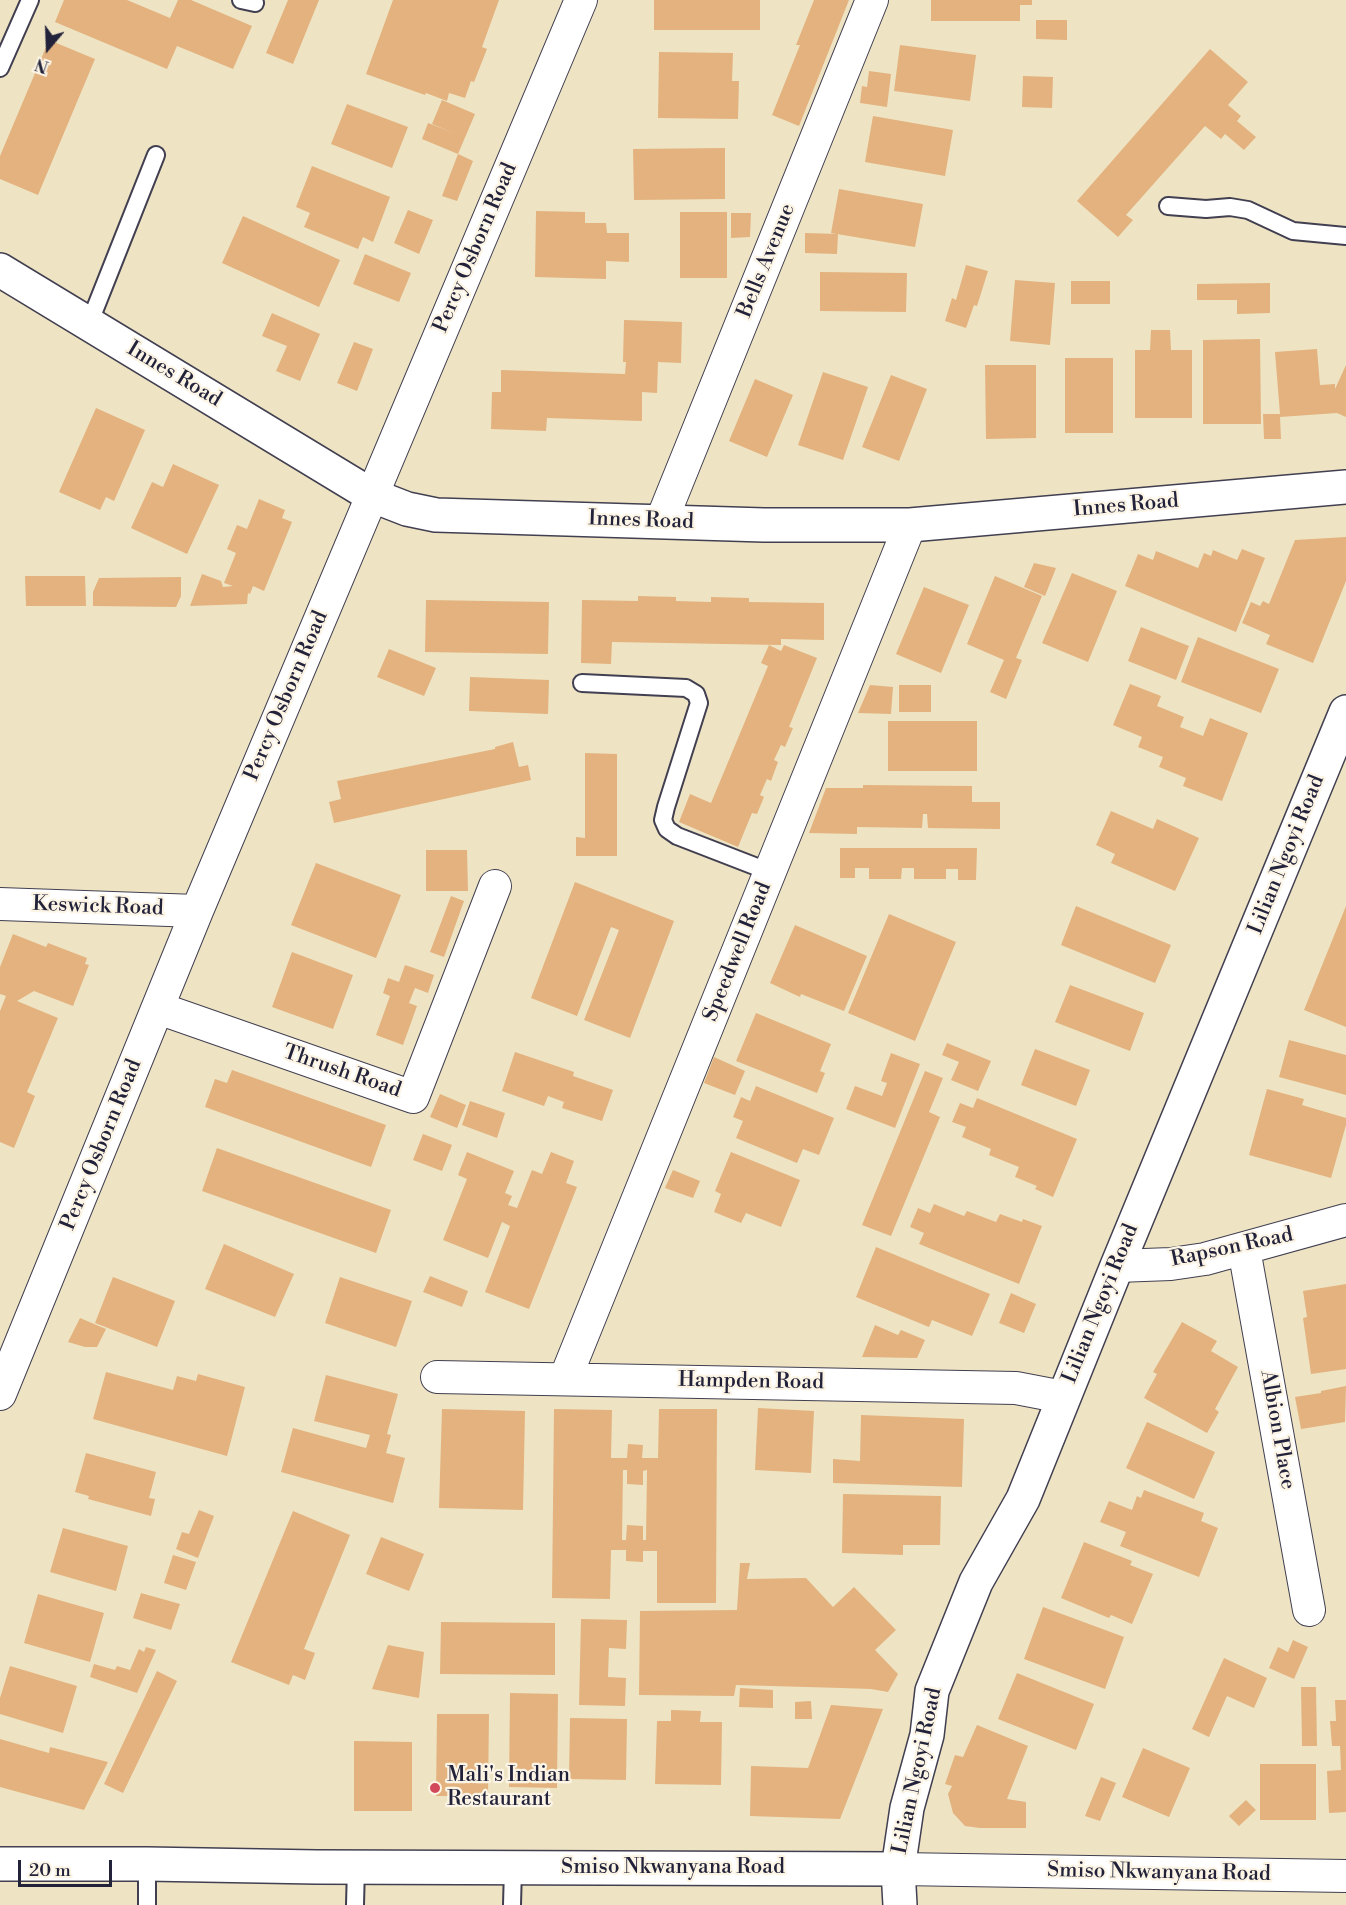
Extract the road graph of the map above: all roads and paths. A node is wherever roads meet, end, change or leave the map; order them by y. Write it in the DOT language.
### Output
graph roads {
  1 [pos="30,0"];
  2 [pos="581,0"];
  3 [pos="872,0"];
  4 [pos="0,68"];
  5 [pos="156,155"];
  6 [pos="1168,206"];
  7 [pos="1346,236"];
  8 [pos="0,270"];
  9 [pos="89,324"];
  10 [pos="1346,487"];
  11 [pos="371,495"];
  12 [pos="661,522"];
  13 [pos="910,525"];
  14 [pos="582,683"];
  15 [pos="1346,712"];
  16 [pos="1338,753"];
  17 [pos="770,872"];
  18 [pos="495,886"];
  19 [pos="0,904"];
  20 [pos="197,911"];
  21 [pos="158,1008"];
  22 [pos="1346,1220"];
  23 [pos="1244,1249"];
  24 [pos="1117,1266"];
  25 [pos="437,1377"];
  26 [pos="565,1379"];
  27 [pos="1,1390"];
  28 [pos="1063,1397"];
  29 [pos="1310,1610"];
  30 [pos="0,1864"];
  31 [pos="147,1864"];
  32 [pos="356,1867"];
  33 [pos="513,1868"];
  34 [pos="898,1869"];
  35 [pos="1346,1876"];
  36 [pos="147,1905"];
  37 [pos="355,1905"];
  38 [pos="512,1905"];
  39 [pos="900,1905"];
  1 -- 4 [label="lane"];
  2 -- 11 [label="street, Percy Osborn Road"];
  3 -- 12 [label="street, Bells Avenue"];
  5 -- 9 [label="lane"];
  6 -- 7 [label="lane"];
  8 -- 9 [label="street, Innes Road"];
  9 -- 11 [label="street, Innes Road"];
  10 -- 13 [label="street, Innes Road"];
  11 -- 12 [label="street, Innes Road"];
  11 -- 20 [label="street, Percy Osborn Road"];
  12 -- 13 [label="street, Innes Road"];
  13 -- 17 [label="street, Speedwell Road"];
  14 -- 17 [label="lane"];
  15 -- 16 [label="street, Lilian Ngoyi Road"];
  16 -- 24 [label="street, Lilian Ngoyi Road"];
  17 -- 26 [label="street, Speedwell Road"];
  18 -- 21 [label="street, Thrush Road"];
  19 -- 20 [label="street, Keswick Road"];
  20 -- 21 [label="street, Percy Osborn Road"];
  21 -- 27 [label="street, Percy Osborn Road"];
  22 -- 23 [label="street, Rapson Road"];
  23 -- 24 [label="street, Rapson Road"];
  23 -- 29 [label="street, Albion Place"];
  24 -- 28 [label="street, Lilian Ngoyi Road"];
  25 -- 26 [label="street, Hampden Road"];
  26 -- 28 [label="street, Hampden Road"];
  28 -- 34 [label="street, Lilian Ngoyi Road"];
  30 -- 31 [label="street, Smiso Nkwanyana Road"];
  31 -- 32 [label="street, Smiso Nkwanyana Road"];
  31 -- 36 [label="lane"];
  32 -- 33 [label="street, Smiso Nkwanyana Road"];
  32 -- 37 [label="lane"];
  33 -- 34 [label="street, Smiso Nkwanyana Road"];
  33 -- 38 [label="lane"];
  34 -- 35 [label="street, Smiso Nkwanyana Road"];
  34 -- 39 [label="street, Lilian Ngoyi Road"];
}
